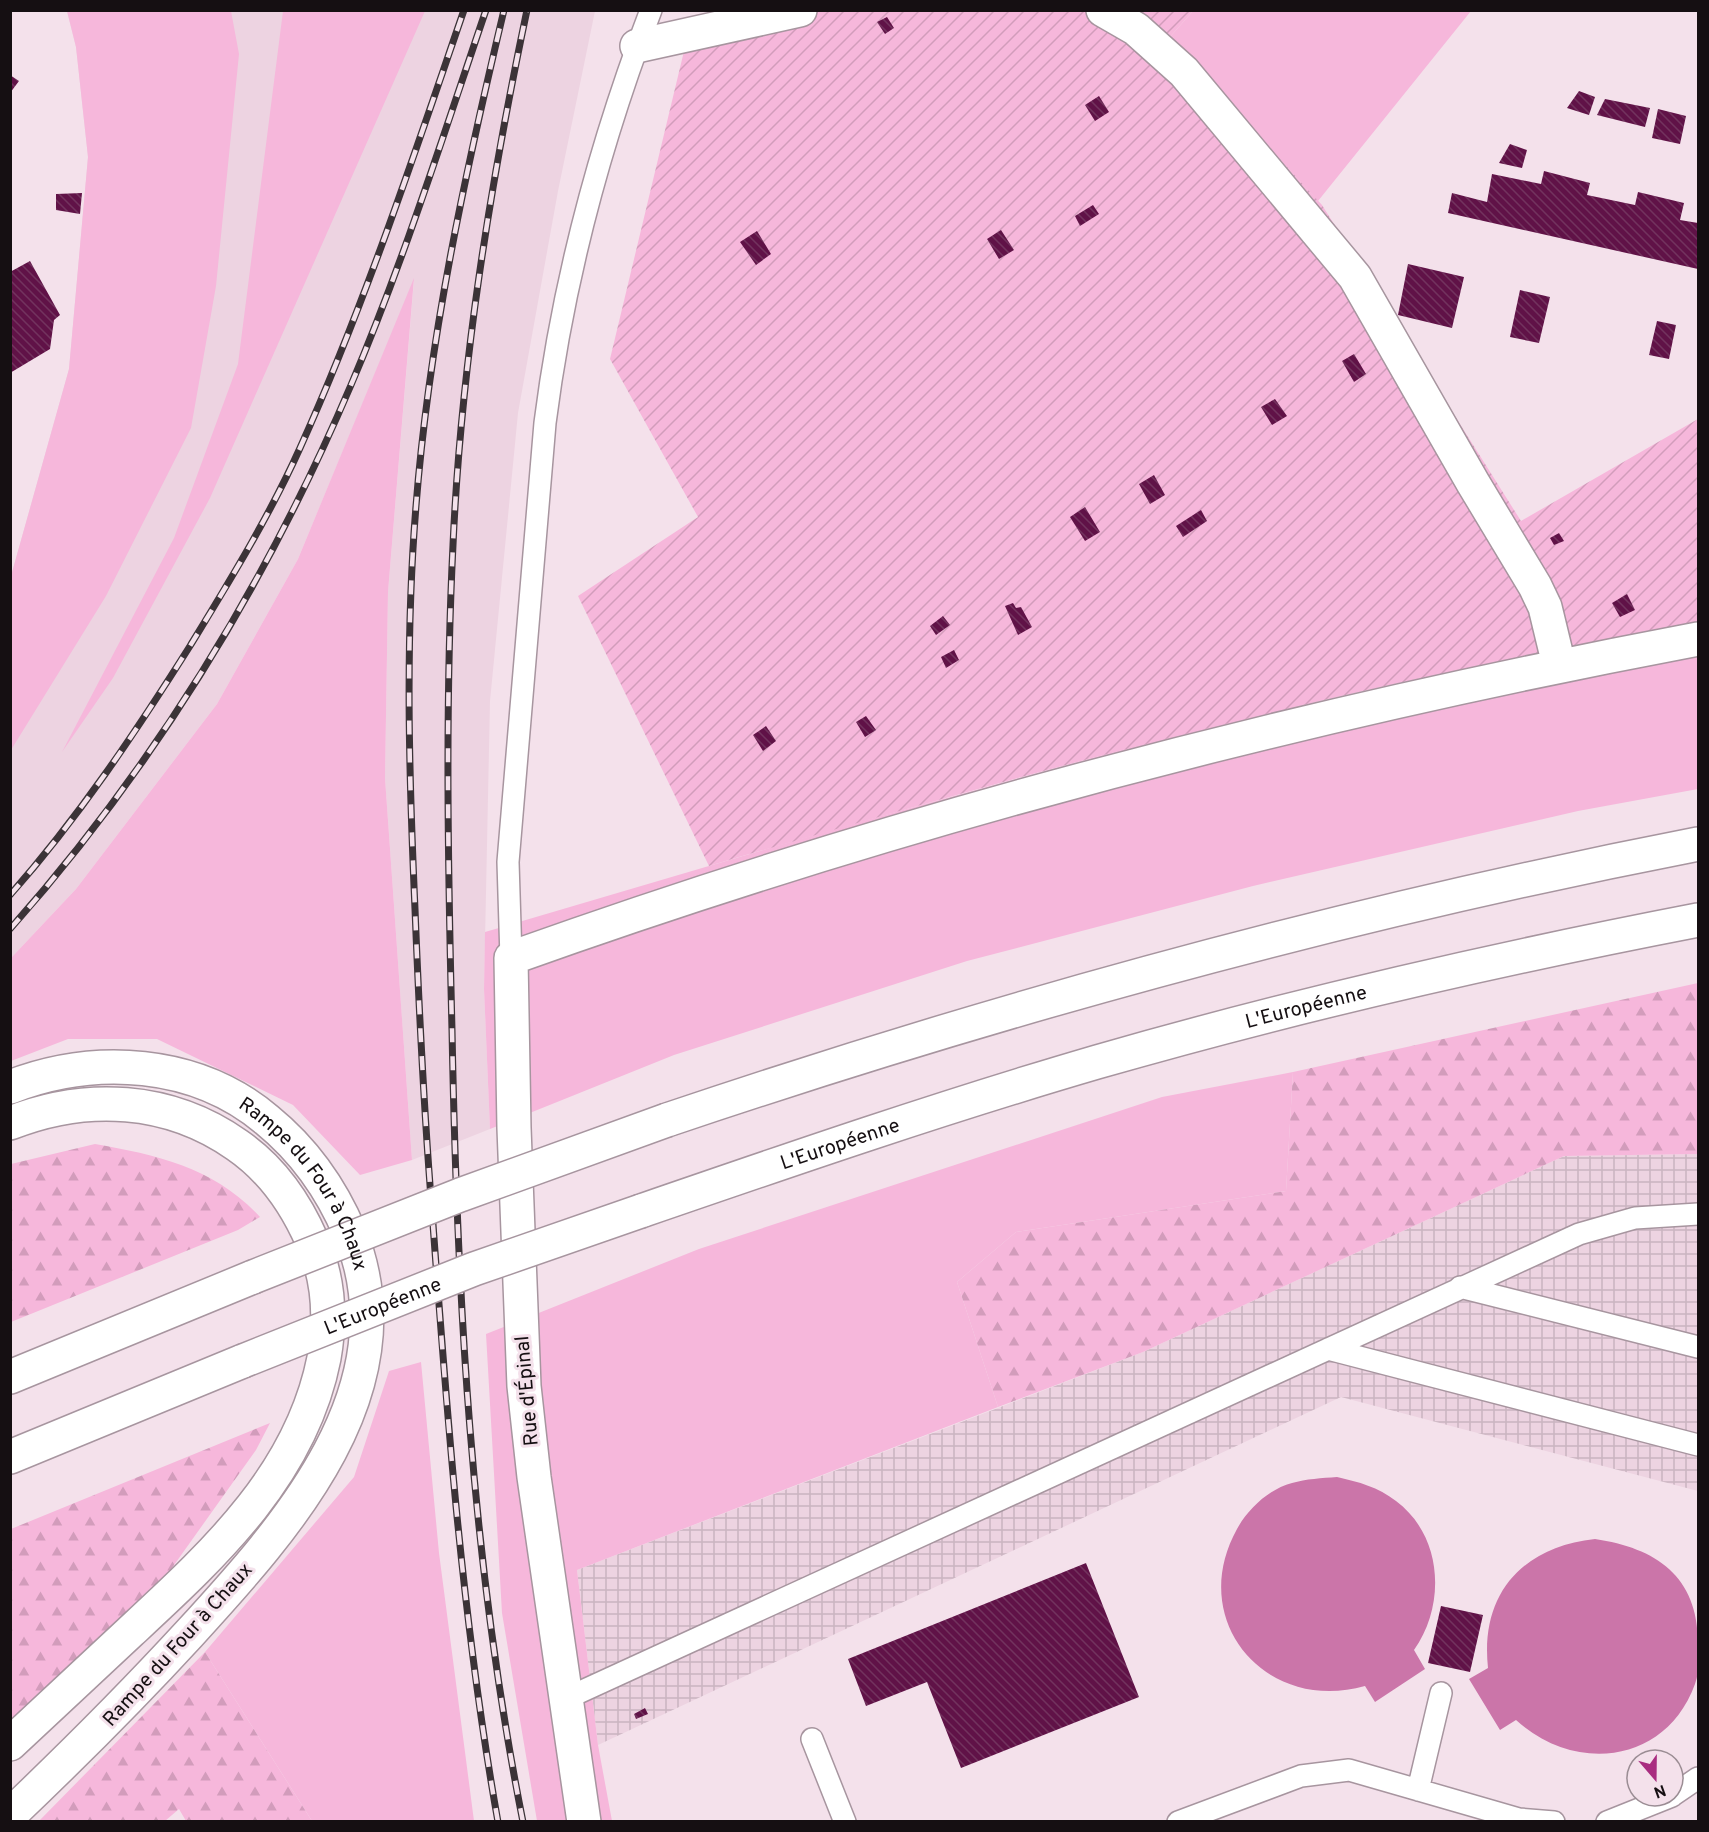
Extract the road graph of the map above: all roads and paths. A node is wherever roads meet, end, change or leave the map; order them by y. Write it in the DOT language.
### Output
graph roads {
  1 [pos="651,10"];
  2 [pos="800,10"];
  3 [pos="1103,10"];
  4 [pos="637,46"];
  5 [pos="1698,639"];
  6 [pos="1559,665"];
  7 [pos="1698,844"];
  8 [pos="1698,920"];
  9 [pos="511,958"];
  10 [pos="10,1087"];
  11 [pos="10,1123"];
  12 [pos="1698,1214"];
  13 [pos="1460,1287"];
  14 [pos="1698,1347"];
  15 [pos="1328,1349"];
  16 [pos="10,1377"];
  17 [pos="1698,1445"];
  18 [pos="10,1457"];
  19 [pos="1441,1693"];
  20 [pos="565,1699"];
  21 [pos="812,1739"];
  22 [pos="10,1744"];
  23 [pos="1698,1778"];
  24 [pos="1685,1787"];
  25 [pos="1418,1790"];
  26 [pos="1641,1808"];
  27 [pos="10,1815"];
  28 [pos="584,1821"];
  29 [pos="845,1821"];
  30 [pos="1178,1821"];
  31 [pos="1554,1821"];
  32 [pos="1607,1821"];
  1 -- 4 [label="lane"];
  2 -- 4 [label="main road"];
  3 -- 6 [label="main road"];
  4 -- 9 [label="lane"];
  5 -- 6 [label="main road"];
  6 -- 9 [label="main road"];
  7 -- 16 [label="main road, bridge"];
  8 -- 18 [label="main road, L'Européenne, bridge"];
  9 -- 20 [label="main road, Rue d'Épinal"];
  10 -- 27 [label="main road, Rampe du Four à Chaux"];
  11 -- 22 [label="main road, Rampe du Four à Chaux"];
  12 -- 13 [label="lane"];
  13 -- 14 [label="lane"];
  13 -- 15 [label="lane"];
  15 -- 17 [label="lane"];
  15 -- 20 [label="lane"];
  19 -- 25 [label="lane"];
  20 -- 28 [label="main road, Rue d'Épinal"];
  21 -- 29 [label="lane"];
  23 -- 24 [label="lane"];
  25 -- 30 [label="lane"];
  25 -- 31 [label="lane"];
  26 -- 32 [label="lane"];
}
